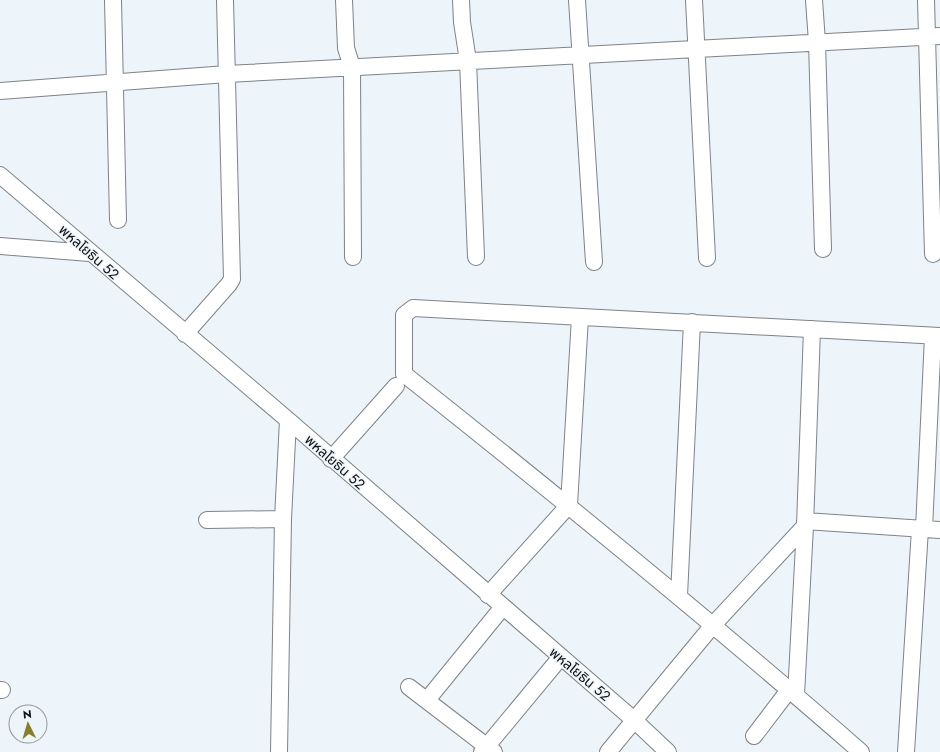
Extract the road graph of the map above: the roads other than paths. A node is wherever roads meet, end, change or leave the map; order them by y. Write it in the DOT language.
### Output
graph roads {
  1 [pos="113,0"];
  2 [pos="225,0"];
  3 [pos="344,0"];
  4 [pos="461,0"];
  5 [pos="577,0"];
  6 [pos="694,0"];
  7 [pos="814,0"];
  8 [pos="926,0"];
  9 [pos="934,36"];
  10 [pos="817,42"];
  11 [pos="696,49"];
  12 [pos="580,55"];
  13 [pos="468,61"];
  14 [pos="352,67"];
  15 [pos="227,74"];
  16 [pos="115,81"];
  17 [pos="0,91"];
  18 [pos="0,175"];
  19 [pos="118,220"];
  20 [pos="0,246"];
  21 [pos="823,249"];
  22 [pos="90,253"];
  23 [pos="932,254"];
  24 [pos="353,257"];
  25 [pos="476,257"];
  26 [pos="707,258"];
  27 [pos="594,262"];
  28 [pos="580,317"];
  29 [pos="692,322"];
  30 [pos="812,329"];
  31 [pos="185,334"];
  32 [pos="936,336"];
  33 [pos="396,386"];
  34 [pos="288,420"];
  35 [pos="331,459"];
  36 [pos="569,505"];
  37 [pos="283,519"];
  38 [pos="207,520"];
  39 [pos="805,523"];
  40 [pos="922,529"];
  41 [pos="940,530"];
  42 [pos="488,595"];
  43 [pos="679,596"];
  44 [pos="502,608"];
  45 [pos="713,625"];
  46 [pos="560,658"];
  47 [pos="409,686"];
  48 [pos="792,693"];
  49 [pos="427,700"];
  50 [pos="634,720"];
  51 [pos="754,736"];
  52 [pos="488,750"];
  53 [pos="279,752"];
  54 [pos="608,752"];
  55 [pos="668,752"];
  56 [pos="861,752"];
  57 [pos="906,752"];
  1 -- 16 [label="street"];
  2 -- 15 [label="street"];
  3 -- 14 [label="street"];
  4 -- 13 [label="street"];
  5 -- 12 [label="street"];
  6 -- 11 [label="street"];
  7 -- 10 [label="street"];
  8 -- 9 [label="street"];
  9 -- 10 [label="street"];
  9 -- 23 [label="street"];
  10 -- 11 [label="street"];
  10 -- 21 [label="street"];
  11 -- 12 [label="street"];
  11 -- 26 [label="street"];
  12 -- 13 [label="street"];
  12 -- 27 [label="street"];
  13 -- 14 [label="street"];
  13 -- 25 [label="street"];
  14 -- 15 [label="street"];
  14 -- 24 [label="street"];
  15 -- 16 [label="street"];
  15 -- 31 [label="street"];
  16 -- 17 [label="street"];
  16 -- 19 [label="street"];
  18 -- 22 [label="street, พหลโยธิน 52"];
  20 -- 22 [label="street"];
  22 -- 31 [label="street, พหลโยธิน 52"];
  28 -- 29 [label="street"];
  28 -- 36 [label="street"];
  28 -- 36 [label="street"];
  29 -- 30 [label="street"];
  29 -- 43 [label="street"];
  30 -- 32 [label="street"];
  30 -- 39 [label="street"];
  31 -- 34 [label="street, พหลโยธิน 52"];
  32 -- 40 [label="street"];
  33 -- 35 [label="street"];
  34 -- 35 [label="street, พหลโยธิน 52"];
  34 -- 37 [label="street"];
  35 -- 42 [label="street, พหลโยธิน 52"];
  36 -- 42 [label="street"];
  36 -- 43 [label="street"];
  37 -- 38 [label="street"];
  37 -- 53 [label="street"];
  39 -- 40 [label="street"];
  39 -- 45 [label="street"];
  39 -- 48 [label="street"];
  40 -- 41 [label="street"];
  40 -- 57 [label="street"];
  42 -- 44 [label="street, พหลโยธิน 52"];
  43 -- 45 [label="street"];
  44 -- 46 [label="street, พหลโยธิน 52"];
  44 -- 49 [label="street"];
  45 -- 48 [label="street"];
  45 -- 50 [label="street"];
  46 -- 50 [label="street, พหลโยธิน 52"];
  46 -- 52 [label="street"];
  47 -- 49 [label="street"];
  48 -- 51 [label="street"];
  48 -- 56 [label="street"];
  49 -- 52 [label="street"];
  50 -- 54 [label="street"];
  50 -- 55 [label="street, พหลโยธิน 52"];
}
